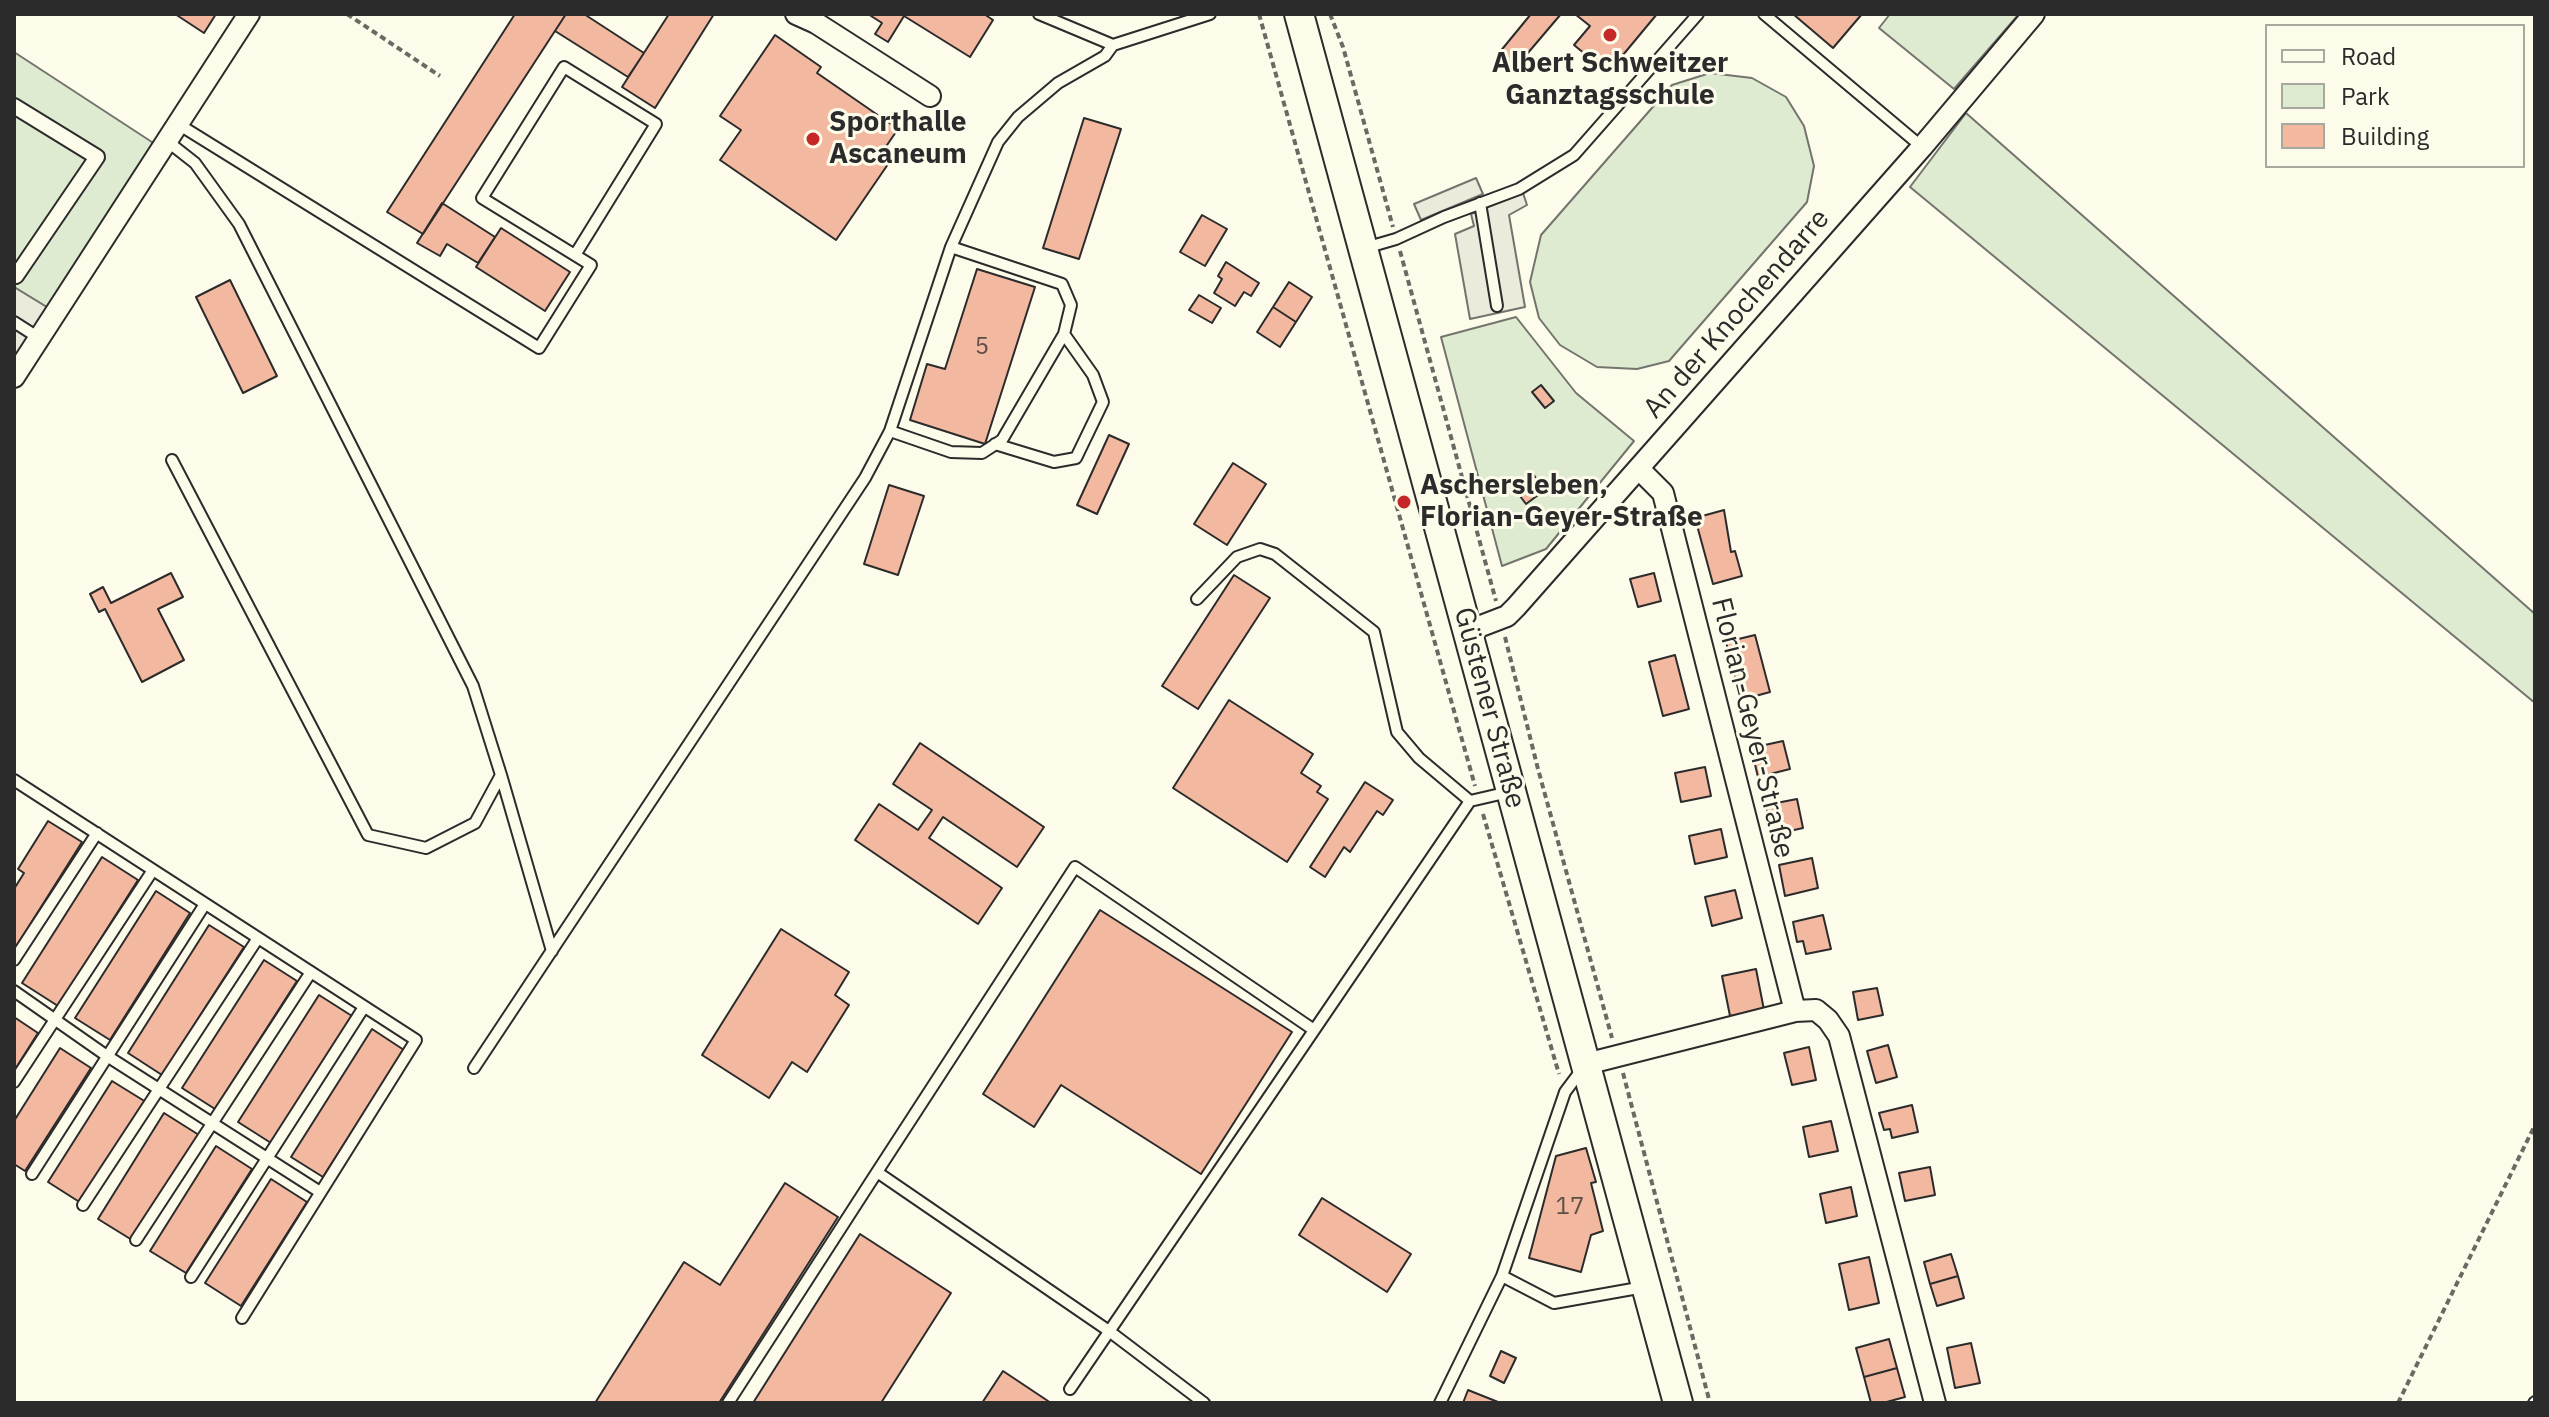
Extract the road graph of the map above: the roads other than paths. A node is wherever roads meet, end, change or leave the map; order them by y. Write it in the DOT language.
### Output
graph roads {
  1 [pos="249,14"];
  2 [pos="796,14"];
  3 [pos="1039,14"];
  4 [pos="1210,14"];
  5 [pos="1299,14"];
  6 [pos="1698,14"];
  7 [pos="1764,14"];
  8 [pos="2034,14"];
  9 [pos="1113,45"];
  10 [pos="930,96"];
  11 [pos="14,106"];
  12 [pos="173,132"];
  13 [pos="1922,147"];
  14 [pos="1480,203"];
  15 [pos="951,247"];
  16 [pos="1363,249"];
  17 [pos="575,255"];
  18 [pos="14,275"];
  19 [pos="1497,306"];
  20 [pos="14,322"];
  21 [pos="1064,334"];
  22 [pos="39,338"];
  23 [pos="14,377"];
  24 [pos="890,431"];
  25 [pos="995,444"];
  26 [pos="172,460"];
  27 [pos="1639,469"];
  28 [pos="1197,599"];
  29 [pos="1468,631"];
  30 [pos="501,775"];
  31 [pos="14,780"];
  32 [pos="1511,791"];
  33 [pos="1474,800"];
  34 [pos="97,833"];
  35 [pos="153,870"];
  36 [pos="205,904"];
  37 [pos="258,938"];
  38 [pos="552,951"];
  39 [pos="14,960"];
  40 [pos="311,972"];
  41 [pos="14,991"];
  42 [pos="364,1007"];
  43 [pos="1795,1011"];
  44 [pos="55,1019"];
  45 [pos="1314,1030"];
  46 [pos="107,1056"];
  47 [pos="1586,1064"];
  48 [pos="474,1068"];
  49 [pos="14,1082"];
  50 [pos="158,1089"];
  51 [pos="212,1123"];
  52 [pos="266,1159"];
  53 [pos="877,1172"];
  54 [pos="32,1174"];
  55 [pos="320,1192"];
  56 [pos="83,1205"];
  57 [pos="136,1240"];
  58 [pos="1502,1276"];
  59 [pos="191,1277"];
  60 [pos="1646,1287"];
  61 [pos="242,1318"];
  62 [pos="1109,1331"];
  63 [pos="1070,1389"];
  64 [pos="728,1403"];
  65 [pos="1204,1403"];
  66 [pos="1440,1403"];
  67 [pos="1678,1403"];
  68 [pos="1935,1403"];
  1 -- 12 [label="street"];
  2 -- 10 [label="street"];
  3 -- 9 [label="lane"];
  4 -- 9 [label="lane"];
  5 -- 16 [label="main road, Güstener Straße"];
  6 -- 14 [label="lane"];
  7 -- 13 [label="lane"];
  8 -- 13 [label="street, An der Knochendarre"];
  9 -- 15 [label="lane"];
  11 -- 18 [label="street"];
  12 -- 17 [label="lane"];
  12 -- 22 [label="street"];
  12 -- 30 [label="lane"];
  13 -- 27 [label="street, An der Knochendarre"];
  14 -- 16 [label="lane"];
  14 -- 19 [label="lane"];
  15 -- 21 [label="lane"];
  15 -- 24 [label="lane"];
  16 -- 29 [label="main road, Güstener Straße"];
  17 -- 17 [label="lane"];
  20 -- 22 [label="lane"];
  21 -- 25 [label="lane"];
  21 -- 25 [label="lane"];
  22 -- 23 [label="street"];
  24 -- 25 [label="lane"];
  24 -- 38 [label="lane"];
  26 -- 30 [label="lane"];
  27 -- 29 [label="street, An der Knochendarre"];
  27 -- 43 [label="street, Florian-Geyer-Straße"];
  28 -- 33 [label="lane"];
  29 -- 32 [label="main road, Güstener Straße"];
  30 -- 38 [label="lane"];
  31 -- 34 [label="lane"];
  32 -- 33 [label="lane"];
  32 -- 47 [label="main road, Güstener Straße"];
  33 -- 45 [label="lane"];
  34 -- 35 [label="lane"];
  34 -- 39 [label="lane"];
  35 -- 36 [label="lane"];
  35 -- 44 [label="lane"];
  36 -- 37 [label="lane"];
  36 -- 46 [label="lane"];
  37 -- 40 [label="lane"];
  37 -- 50 [label="lane"];
  38 -- 48 [label="lane"];
  40 -- 42 [label="lane"];
  40 -- 51 [label="lane"];
  41 -- 44 [label="lane"];
  42 -- 52 [label="lane"];
  42 -- 55 [label="lane"];
  43 -- 47 [label="street"];
  43 -- 68 [label="street"];
  44 -- 46 [label="lane"];
  44 -- 49 [label="lane"];
  45 -- 53 [label="lane"];
  45 -- 62 [label="lane"];
  46 -- 50 [label="lane"];
  46 -- 54 [label="lane"];
  47 -- 58 [label="lane"];
  47 -- 60 [label="main road, Güstener Straße"];
  50 -- 51 [label="lane"];
  50 -- 56 [label="lane"];
  51 -- 52 [label="lane"];
  51 -- 57 [label="lane"];
  52 -- 55 [label="lane"];
  52 -- 59 [label="lane"];
  53 -- 62 [label="lane"];
  53 -- 64 [label="lane"];
  55 -- 61 [label="lane"];
  58 -- 60 [label="lane"];
  58 -- 66 [label="lane"];
  60 -- 67 [label="main road, Güstener Straße"];
  62 -- 63 [label="lane"];
  62 -- 65 [label="lane"];
}
